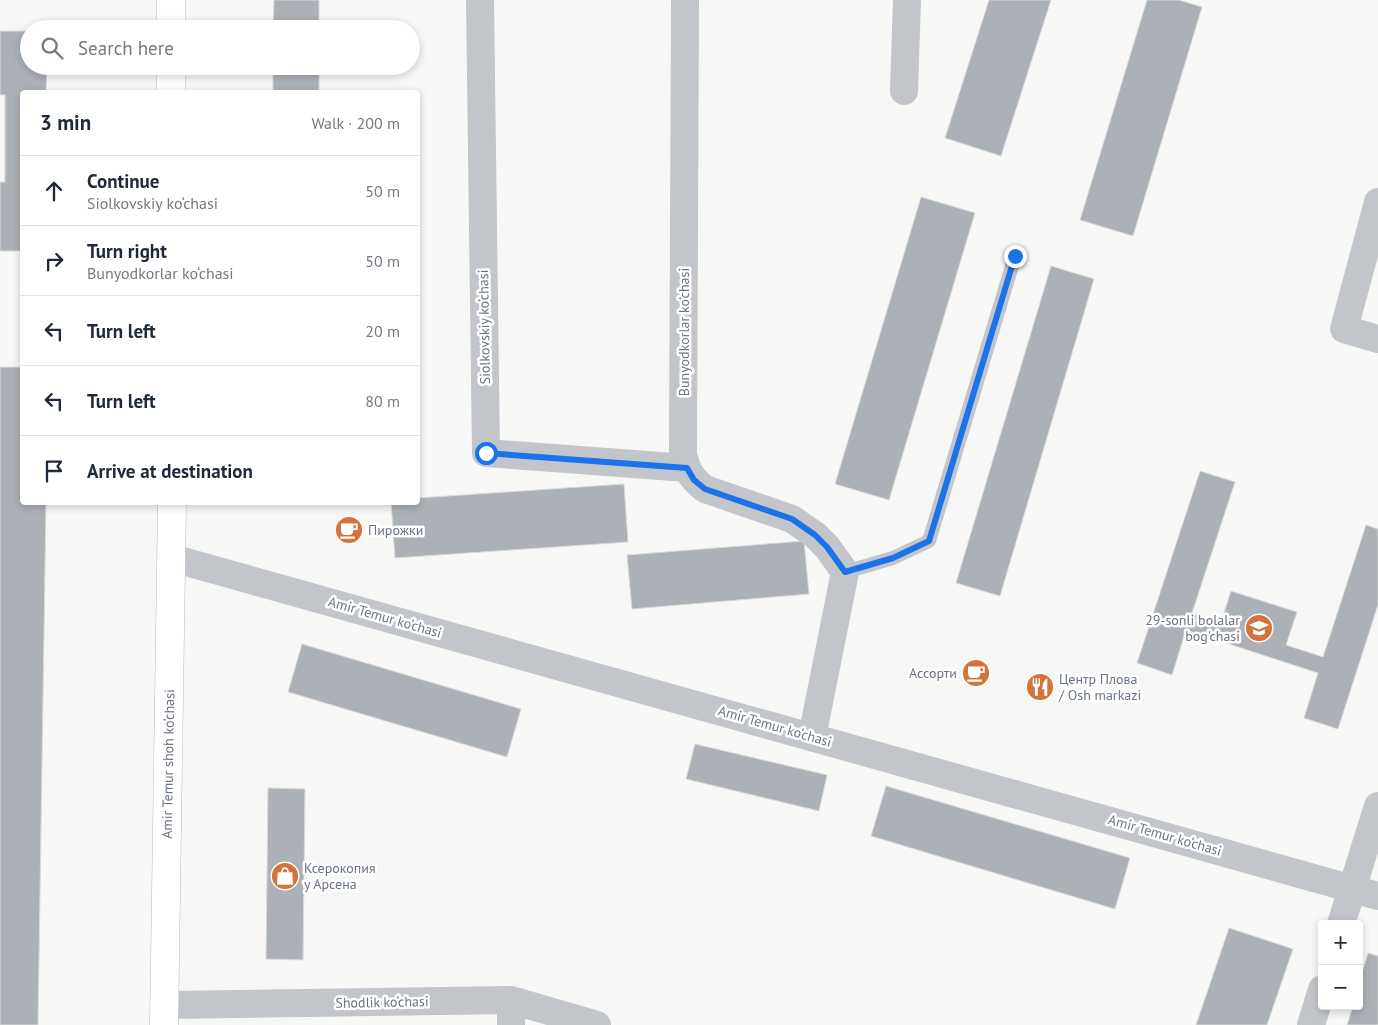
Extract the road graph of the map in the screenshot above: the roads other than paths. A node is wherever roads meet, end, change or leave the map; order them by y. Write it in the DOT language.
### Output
graph roads {
  1 [pos="171,0"];
  2 [pos="480,0"];
  3 [pos="685,0"];
  4 [pos="907,0"];
  5 [pos="171,20"];
  6 [pos="171,75"];
  7 [pos="171,90"];
  8 [pos="904,92"];
  9 [pos="1378,202"];
  10 [pos="1015,256"];
  11 [pos="1378,339"];
  12 [pos="687,468"];
  13 [pos="172,505"];
  14 [pos="172,558"];
  15 [pos="845,572"];
  16 [pos="812,737"];
  17 [pos="1378,806"];
  18 [pos="1351,887"];
  19 [pos="1378,896"];
  20 [pos="1342,920"];
  21 [pos="1318,1001"];
  22 [pos="511,1012"];
  23 [pos="164,1015"];
  24 [pos="597,1025"];
  25 [pos="1311,1025"];
  1 -- 5 [label="main road"];
  2 -- 12 [label="street, Siolkovskiy ko‘chasi"];
  3 -- 12 [label="street, Bunyodkorlar ko‘chasi"];
  4 -- 8 [label="street"];
  6 -- 7 [label="main road"];
  9 -- 11 [label="street"];
  10 -- 15 [label="lane"];
  12 -- 15 [label="street"];
  13 -- 14 [label="main road, Amir Temur shoh ko‘chasi"];
  14 -- 16 [label="street, Amir Temur ko‘chasi"];
  14 -- 23 [label="main road, Amir Temur shoh ko‘chasi"];
  15 -- 16 [label="street"];
  16 -- 18 [label="street, Amir Temur ko‘chasi"];
  17 -- 18 [label="street"];
  18 -- 19 [label="street, Amir Temur ko‘chasi"];
  18 -- 20 [label="street"];
  21 -- 25 [label="street"];
  22 -- 23 [label="street, Shodlik ko‘chasi"];
  22 -- 24 [label="street, Shodlik ko‘chasi"];
}
